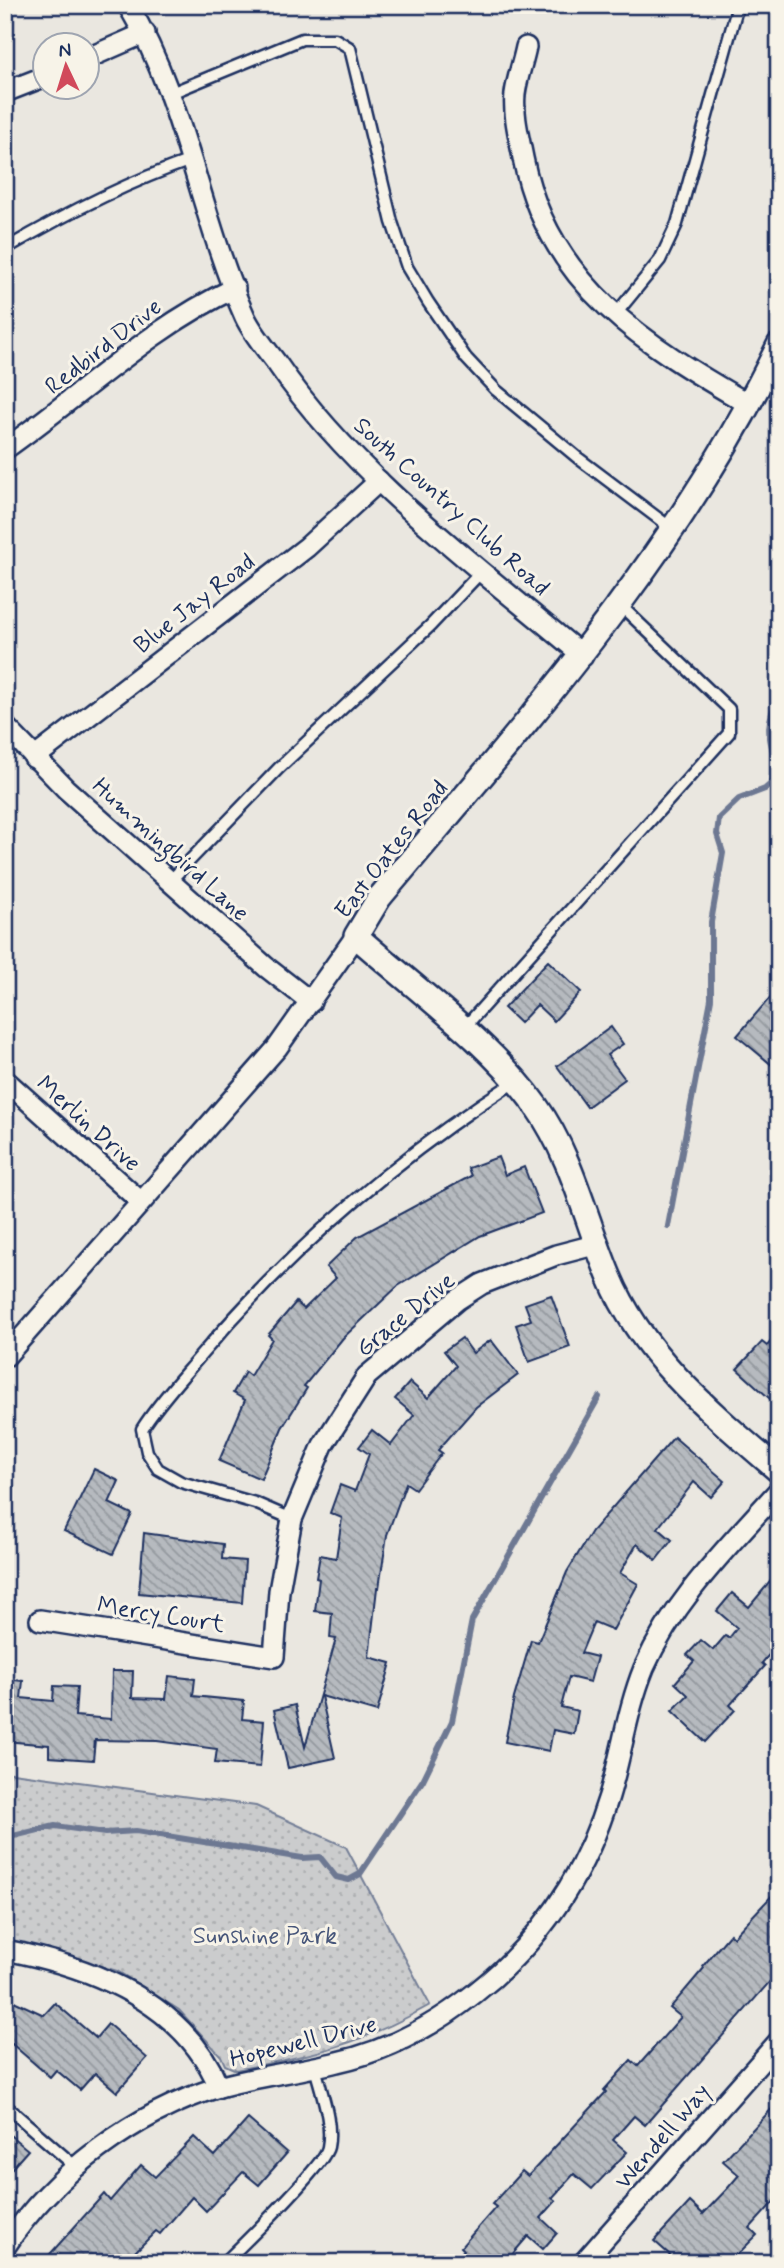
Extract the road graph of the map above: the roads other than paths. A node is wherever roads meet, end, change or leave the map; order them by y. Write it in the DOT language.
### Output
graph roads {
  1 [pos="128,5"];
  2 [pos="738,5"];
  3 [pos="145,33"];
  4 [pos="526,47"];
  5 [pos="102,52"];
  6 [pos="32,81"];
  7 [pos="5,92"];
  8 [pos="171,93"];
  9 [pos="191,160"];
  10 [pos="5,249"];
  11 [pos="234,288"];
  12 [pos="615,315"];
  13 [pos="779,345"];
  14 [pos="750,405"];
  15 [pos="5,449"];
  16 [pos="379,481"];
  17 [pos="673,529"];
  18 [pos="482,571"];
  19 [pos="617,603"];
  20 [pos="583,656"];
  21 [pos="5,726"];
  22 [pos="34,758"];
  23 [pos="171,880"];
  24 [pos="356,936"];
  25 [pos="311,1002"];
  26 [pos="462,1030"];
  27 [pos="5,1080"];
  28 [pos="516,1081"];
  29 [pos="140,1201"];
  30 [pos="598,1244"];
  31 [pos="5,1357"];
  32 [pos="779,1471"];
  33 [pos="779,1490"];
  34 [pos="292,1519"];
  35 [pos="40,1620"];
  36 [pos="274,1657"];
  37 [pos="5,1950"];
  38 [pos="779,2041"];
  39 [pos="315,2067"];
  40 [pos="219,2087"];
  41 [pos="5,2105"];
  42 [pos="76,2167"];
  43 [pos="5,2246"];
  44 [pos="224,2263"];
  45 [pos="583,2263"];
  1 -- 3 [label="street, South Country Club Road"];
  2 -- 12 [label="lane"];
  3 -- 5 [label="street"];
  3 -- 8 [label="street, South Country Club Road"];
  4 -- 12 [label="street"];
  6 -- 7 [label="street"];
  8 -- 9 [label="street, South Country Club Road"];
  8 -- 17 [label="lane"];
  9 -- 10 [label="lane"];
  9 -- 11 [label="street, South Country Club Road"];
  11 -- 15 [label="street, Redbird Drive"];
  11 -- 16 [label="street, South Country Club Road"];
  12 -- 14 [label="street"];
  13 -- 14 [label="street, East Oates Road"];
  14 -- 17 [label="street, East Oates Road"];
  16 -- 18 [label="street, South Country Club Road"];
  16 -- 22 [label="street, Blue Jay Road"];
  17 -- 19 [label="street, East Oates Road"];
  18 -- 20 [label="street, South Country Club Road"];
  18 -- 23 [label="lane"];
  19 -- 20 [label="street, East Oates Road"];
  19 -- 26 [label="lane"];
  20 -- 24 [label="street, East Oates Road"];
  21 -- 22 [label="street, Hummingbird Lane"];
  22 -- 23 [label="street, Hummingbird Lane"];
  23 -- 25 [label="street, Hummingbird Lane"];
  24 -- 25 [label="street, East Oates Road"];
  24 -- 26 [label="street"];
  25 -- 29 [label="street, East Oates Road"];
  26 -- 28 [label="street"];
  27 -- 29 [label="street, Merlin Drive"];
  28 -- 30 [label="street"];
  28 -- 34 [label="lane"];
  29 -- 31 [label="street, East Oates Road"];
  30 -- 32 [label="street"];
  30 -- 34 [label="street, Grace Drive"];
  33 -- 39 [label="street, Hopewell Drive"];
  34 -- 36 [label="street, Grace Drive"];
  35 -- 36 [label="street, Mercy Court"];
  37 -- 40 [label="street"];
  38 -- 45 [label="street, Wendell Way"];
  39 -- 40 [label="street, Hopewell Drive"];
  39 -- 44 [label="lane"];
  40 -- 42 [label="street, Hopewell Drive"];
  41 -- 42 [label="lane"];
  42 -- 43 [label="street, Hopewell Drive"];
}
